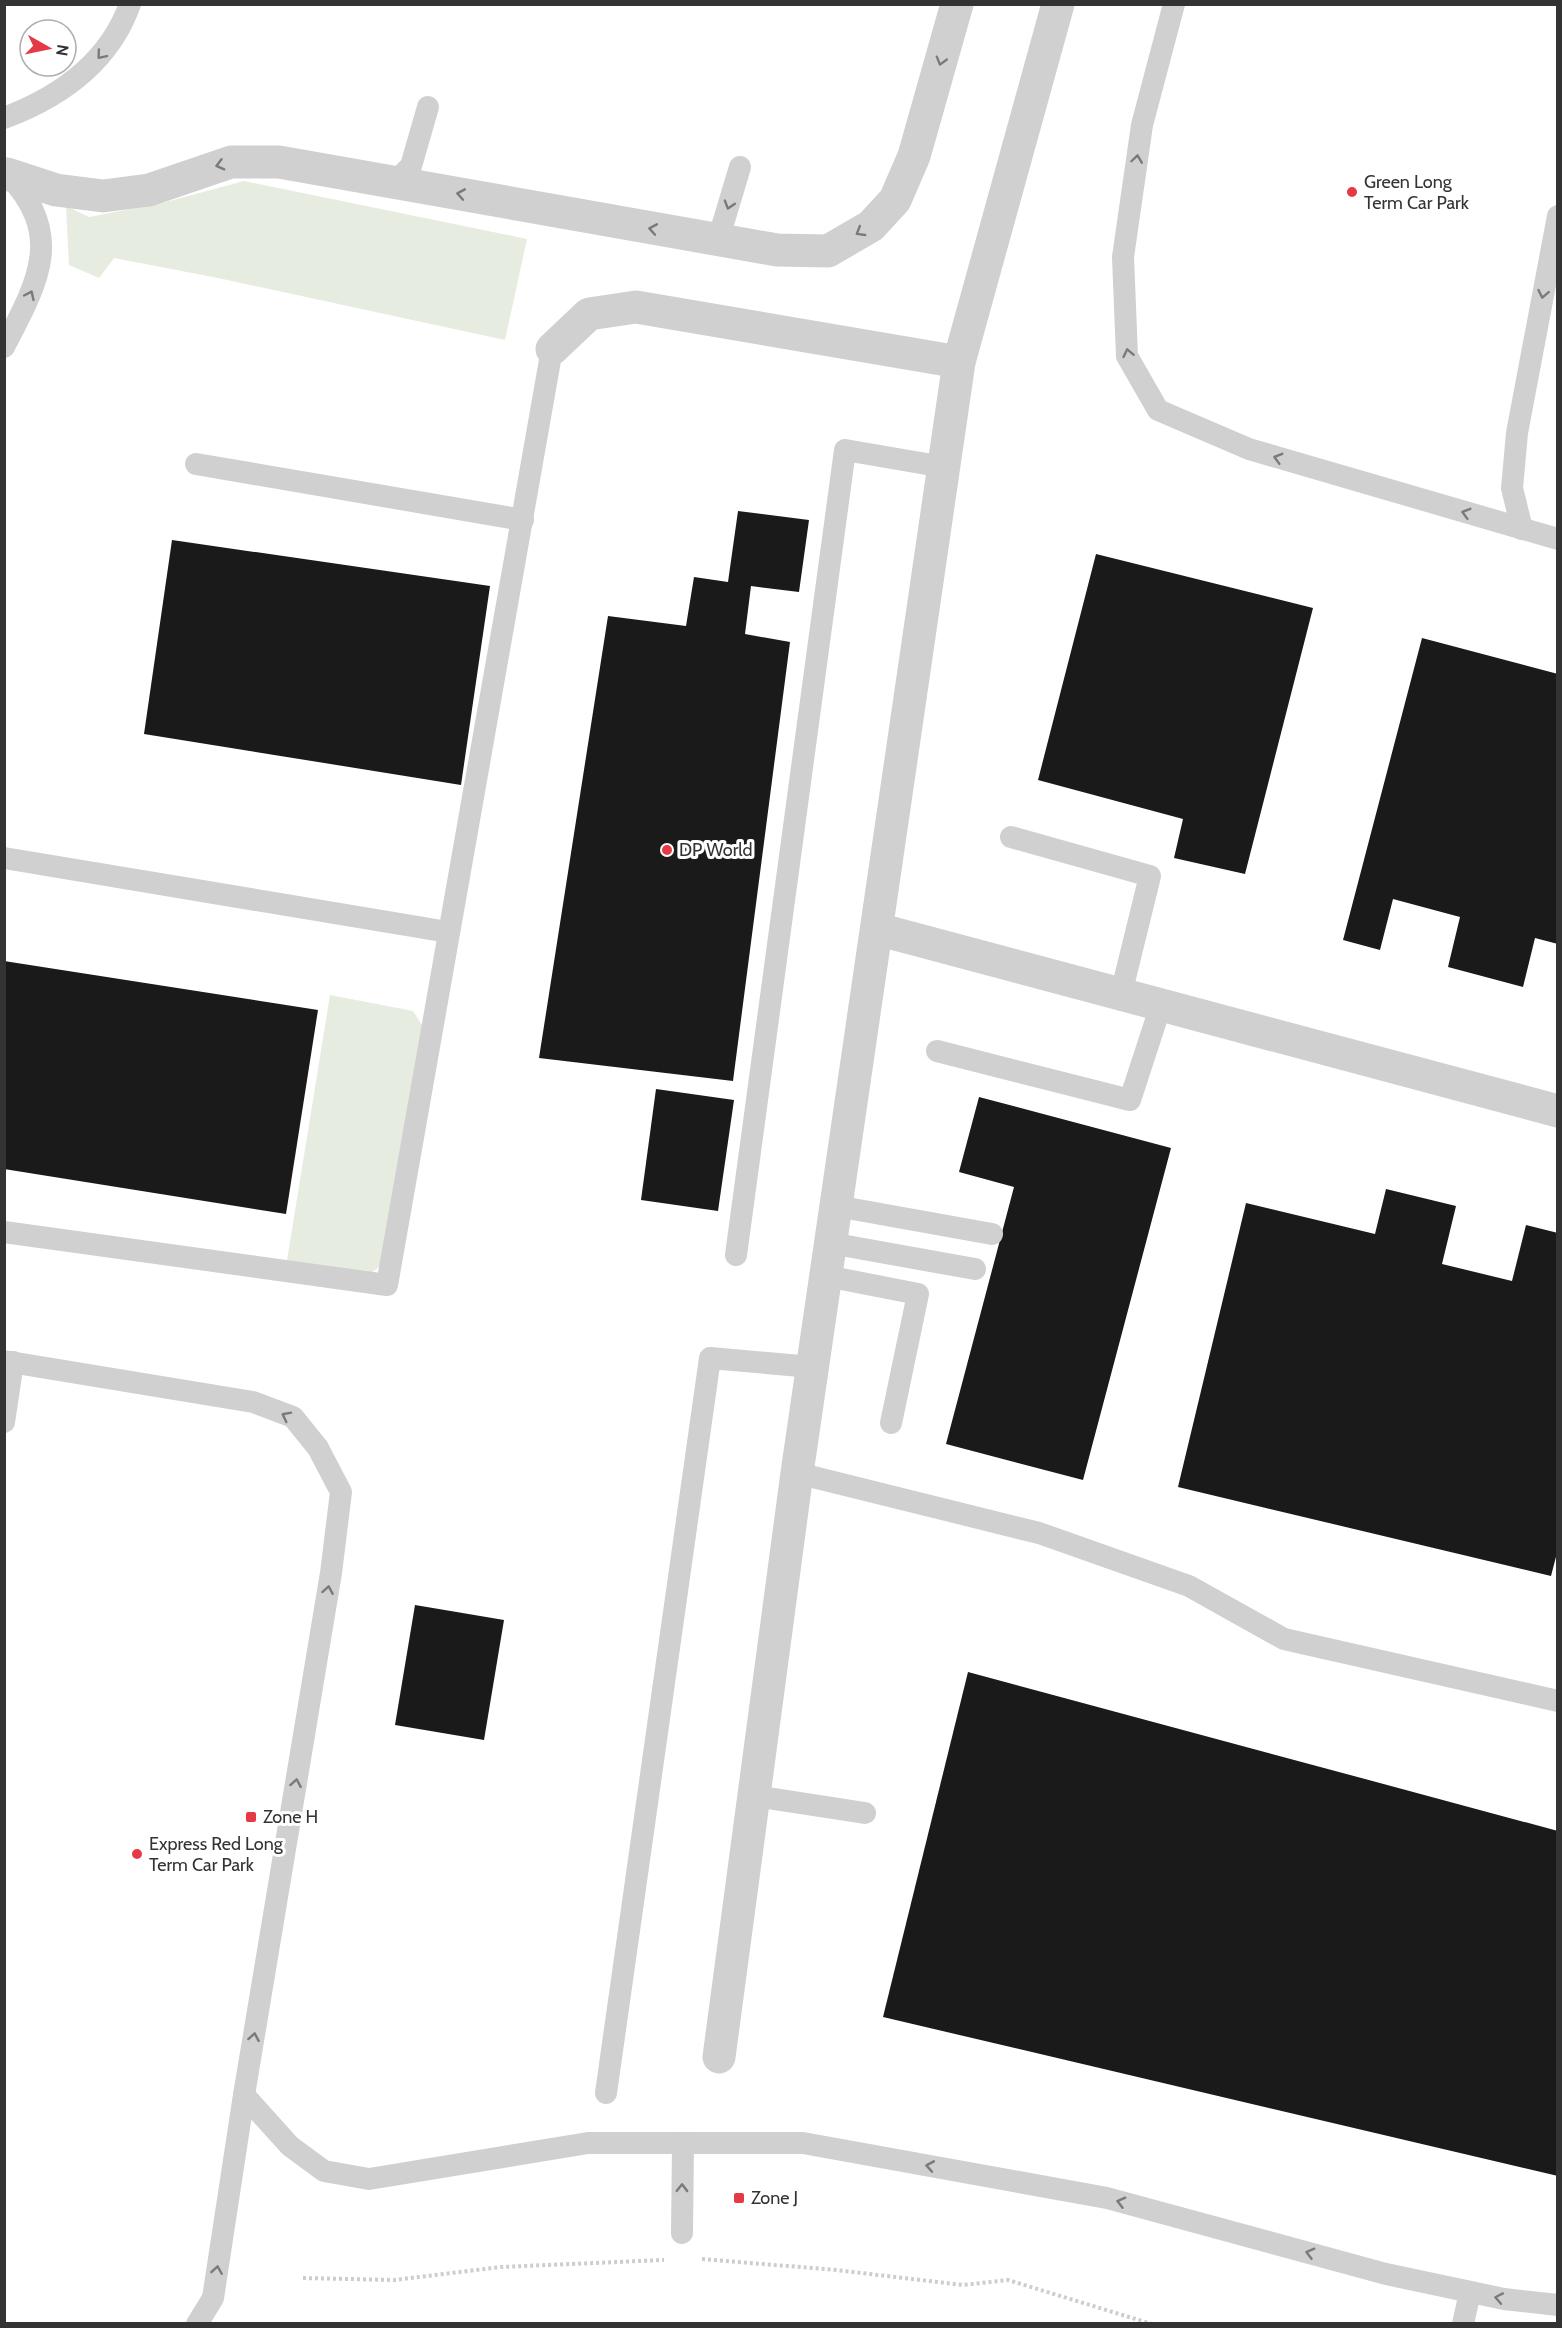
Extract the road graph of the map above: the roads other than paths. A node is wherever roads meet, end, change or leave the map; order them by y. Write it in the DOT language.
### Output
graph roads {
  1 [pos="130,4"];
  2 [pos="957,4"];
  3 [pos="1058,4"];
  4 [pos="1174,4"];
  5 [pos="428,107"];
  6 [pos="4,118"];
  7 [pos="740,166"];
  8 [pos="6,173"];
  9 [pos="394,183"];
  10 [pos="1557,216"];
  11 [pos="710,239"];
  12 [pos="4,347"];
  13 [pos="552,349"];
  14 [pos="959,362"];
  15 [pos="196,464"];
  16 [pos="944,467"];
  17 [pos="523,520"];
  18 [pos="1522,529"];
  19 [pos="1557,539"];
  20 [pos="1011,837"];
  21 [pos="4,858"];
  22 [pos="877,929"];
  23 [pos="448,932"];
  24 [pos="1121,994"];
  25 [pos="1161,1005"];
  26 [pos="937,1052"];
  27 [pos="1557,1112"];
  28 [pos="836,1206"];
  29 [pos="4,1232"];
  30 [pos="992,1234"];
  31 [pos="830,1243"];
  32 [pos="736,1255"];
  33 [pos="975,1269"];
  34 [pos="826,1276"];
  35 [pos="9,1361"];
  36 [pos="812,1367"];
  37 [pos="4,1422"];
  38 [pos="891,1423"];
  39 [pos="796,1473"];
  40 [pos="1557,1701"];
  41 [pos="754,1796"];
  42 [pos="865,1813"];
  43 [pos="719,2057"];
  44 [pos="606,2093"];
  45 [pos="244,2095"];
  46 [pos="683,2143"];
  47 [pos="682,2233"];
  48 [pos="1470,2292"];
  49 [pos="1557,2305"];
  50 [pos="197,2324"];
  51 [pos="1463,2324"];
  1 -- 6 [label="lane, one-way"];
  2 -- 11 [label="street, one-way"];
  3 -- 14 [label="street"];
  18 -- 4 [label="lane, one-way"];
  5 -- 9 [label="lane"];
  7 -- 11 [label="lane, one-way"];
  9 -- 8 [label="street, one-way"];
  12 -- 8 [label="lane, one-way"];
  11 -- 9 [label="street, one-way"];
  10 -- 18 [label="lane, one-way"];
  13 -- 14 [label="street"];
  13 -- 17 [label="lane"];
  14 -- 16 [label="street"];
  15 -- 17 [label="lane"];
  16 -- 22 [label="street"];
  16 -- 32 [label="lane"];
  17 -- 23 [label="lane"];
  18 -- 19 [label="lane"];
  20 -- 24 [label="lane"];
  21 -- 23 [label="lane"];
  22 -- 24 [label="street"];
  22 -- 28 [label="street"];
  23 -- 29 [label="lane"];
  24 -- 25 [label="street"];
  25 -- 26 [label="lane"];
  25 -- 27 [label="street"];
  28 -- 30 [label="lane"];
  28 -- 31 [label="street"];
  31 -- 33 [label="lane"];
  31 -- 34 [label="street"];
  34 -- 36 [label="street"];
  34 -- 38 [label="lane"];
  35 -- 37 [label="lane"];
  45 -- 35 [label="lane, one-way"];
  36 -- 39 [label="street"];
  36 -- 44 [label="lane"];
  39 -- 40 [label="lane"];
  39 -- 41 [label="street"];
  41 -- 42 [label="lane"];
  41 -- 43 [label="street"];
  45 -- 46 [label="lane"];
  50 -- 45 [label="lane, one-way"];
  47 -- 46 [label="lane, one-way"];
  48 -- 46 [label="lane, one-way"];
  49 -- 48 [label="lane, one-way"];
  48 -- 51 [label="lane"];
}
